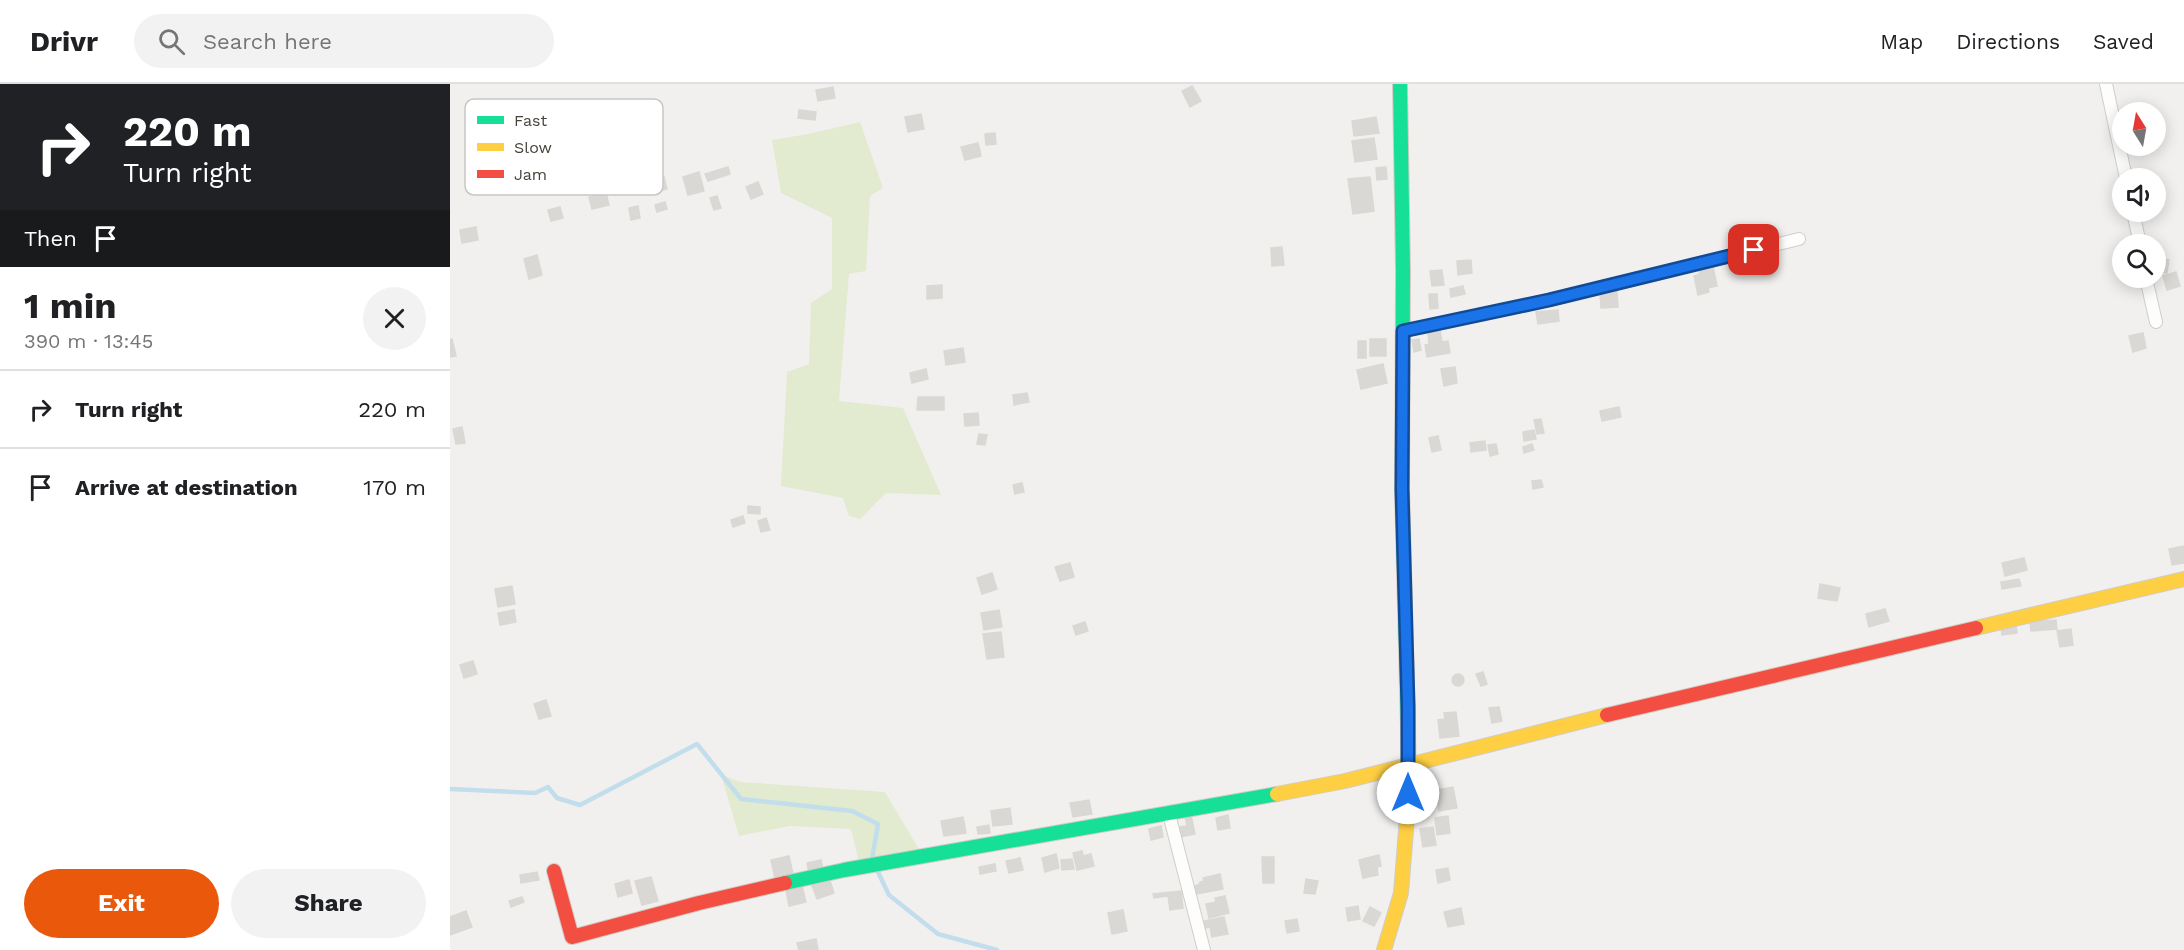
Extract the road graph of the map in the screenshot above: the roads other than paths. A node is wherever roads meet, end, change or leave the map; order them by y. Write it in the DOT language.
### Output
graph roads {
  1 [pos="1400,84"];
  2 [pos="2106,84"];
  3 [pos="2124,168"];
  4 [pos="1799,239"];
  5 [pos="2148,288"];
  6 [pos="2156,322"];
  7 [pos="1403,331"];
  8 [pos="2184,579"];
  9 [pos="1409,765"];
  10 [pos="1169,814"];
  11 [pos="554,871"];
  12 [pos="1204,950"];
  13 [pos="1384,950"];
  1 -- 7 [label="street"];
  2 -- 3 [label="street"];
  4 -- 7 [label="street"];
  5 -- 6 [label="street"];
  7 -- 9 [label="street"];
  8 -- 9 [label="street"];
  9 -- 10 [label="street"];
  9 -- 13 [label="street"];
  10 -- 11 [label="street"];
  10 -- 12 [label="street"];
}
